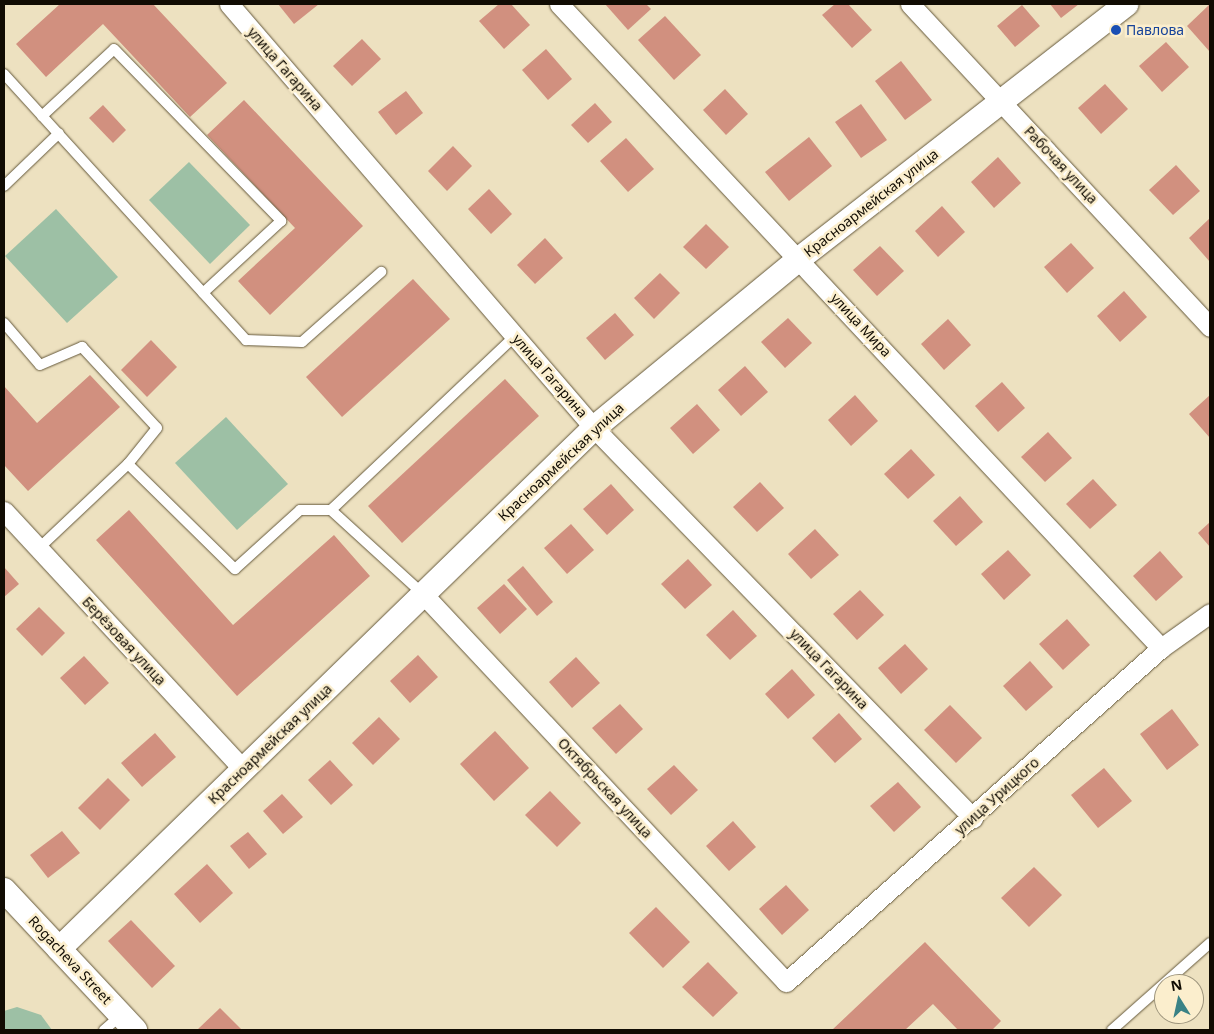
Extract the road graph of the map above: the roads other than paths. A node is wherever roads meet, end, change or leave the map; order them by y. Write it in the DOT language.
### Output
graph roads {
  1 [pos="229,4"];
  2 [pos="559,4"];
  3 [pos="910,4"];
  4 [pos="1127,4"];
  5 [pos="4,74"];
  6 [pos="1002,101"];
  7 [pos="42,116"];
  8 [pos="59,133"];
  9 [pos="4,186"];
  10 [pos="799,259"];
  11 [pos="381,272"];
  12 [pos="203,293"];
  13 [pos="4,323"];
  14 [pos="1210,327"];
  15 [pos="515,336"];
  16 [pos="594,428"];
  17 [pos="128,464"];
  18 [pos="331,510"];
  19 [pos="4,511"];
  20 [pos="38,548"];
  21 [pos="423,594"];
  22 [pos="1210,613"];
  23 [pos="1161,648"];
  24 [pos="244,770"];
  25 [pos="973,818"];
  26 [pos="4,890"];
  27 [pos="1210,943"];
  28 [pos="59,949"];
  29 [pos="786,982"];
  30 [pos="120,1025"];
  31 [pos="1112,1030"];
  1 -- 15 [label="street, улица Гагарина"];
  2 -- 10 [label="street, улица Мира"];
  3 -- 6 [label="street, Рабочая улица"];
  4 -- 6 [label="street, Красноармейская улица"];
  5 -- 7 [label="lane"];
  6 -- 10 [label="street, Красноармейская улица"];
  6 -- 14 [label="street, Рабочая улица"];
  7 -- 8 [label="lane"];
  7 -- 12 [label="lane"];
  8 -- 9 [label="lane"];
  8 -- 12 [label="lane"];
  10 -- 16 [label="street, Красноармейская улица"];
  10 -- 23 [label="street, улица Мира"];
  11 -- 12 [label="lane"];
  13 -- 17 [label="lane"];
  15 -- 16 [label="street, улица Гагарина"];
  15 -- 18 [label="lane"];
  16 -- 21 [label="street, Красноармейская улица"];
  16 -- 25 [label="street, улица Гагарина"];
  17 -- 18 [label="lane"];
  17 -- 20 [label="lane"];
  18 -- 21 [label="lane"];
  19 -- 20 [label="street, Берёзовая улица"];
  20 -- 24 [label="street, Берёзовая улица"];
  21 -- 24 [label="street, Красноармейская улица"];
  21 -- 29 [label="street, Октябрьская улица"];
  22 -- 23 [label="street, улица Урицкого"];
  23 -- 25 [label="street, улица Урицкого"];
  24 -- 28 [label="street, Красноармейская улица"];
  25 -- 29 [label="street, улица Урицкого"];
  26 -- 28 [label="street, Rogacheva Street"];
  27 -- 31 [label="lane"];
  28 -- 30 [label="street, Rogacheva Street"];
}
